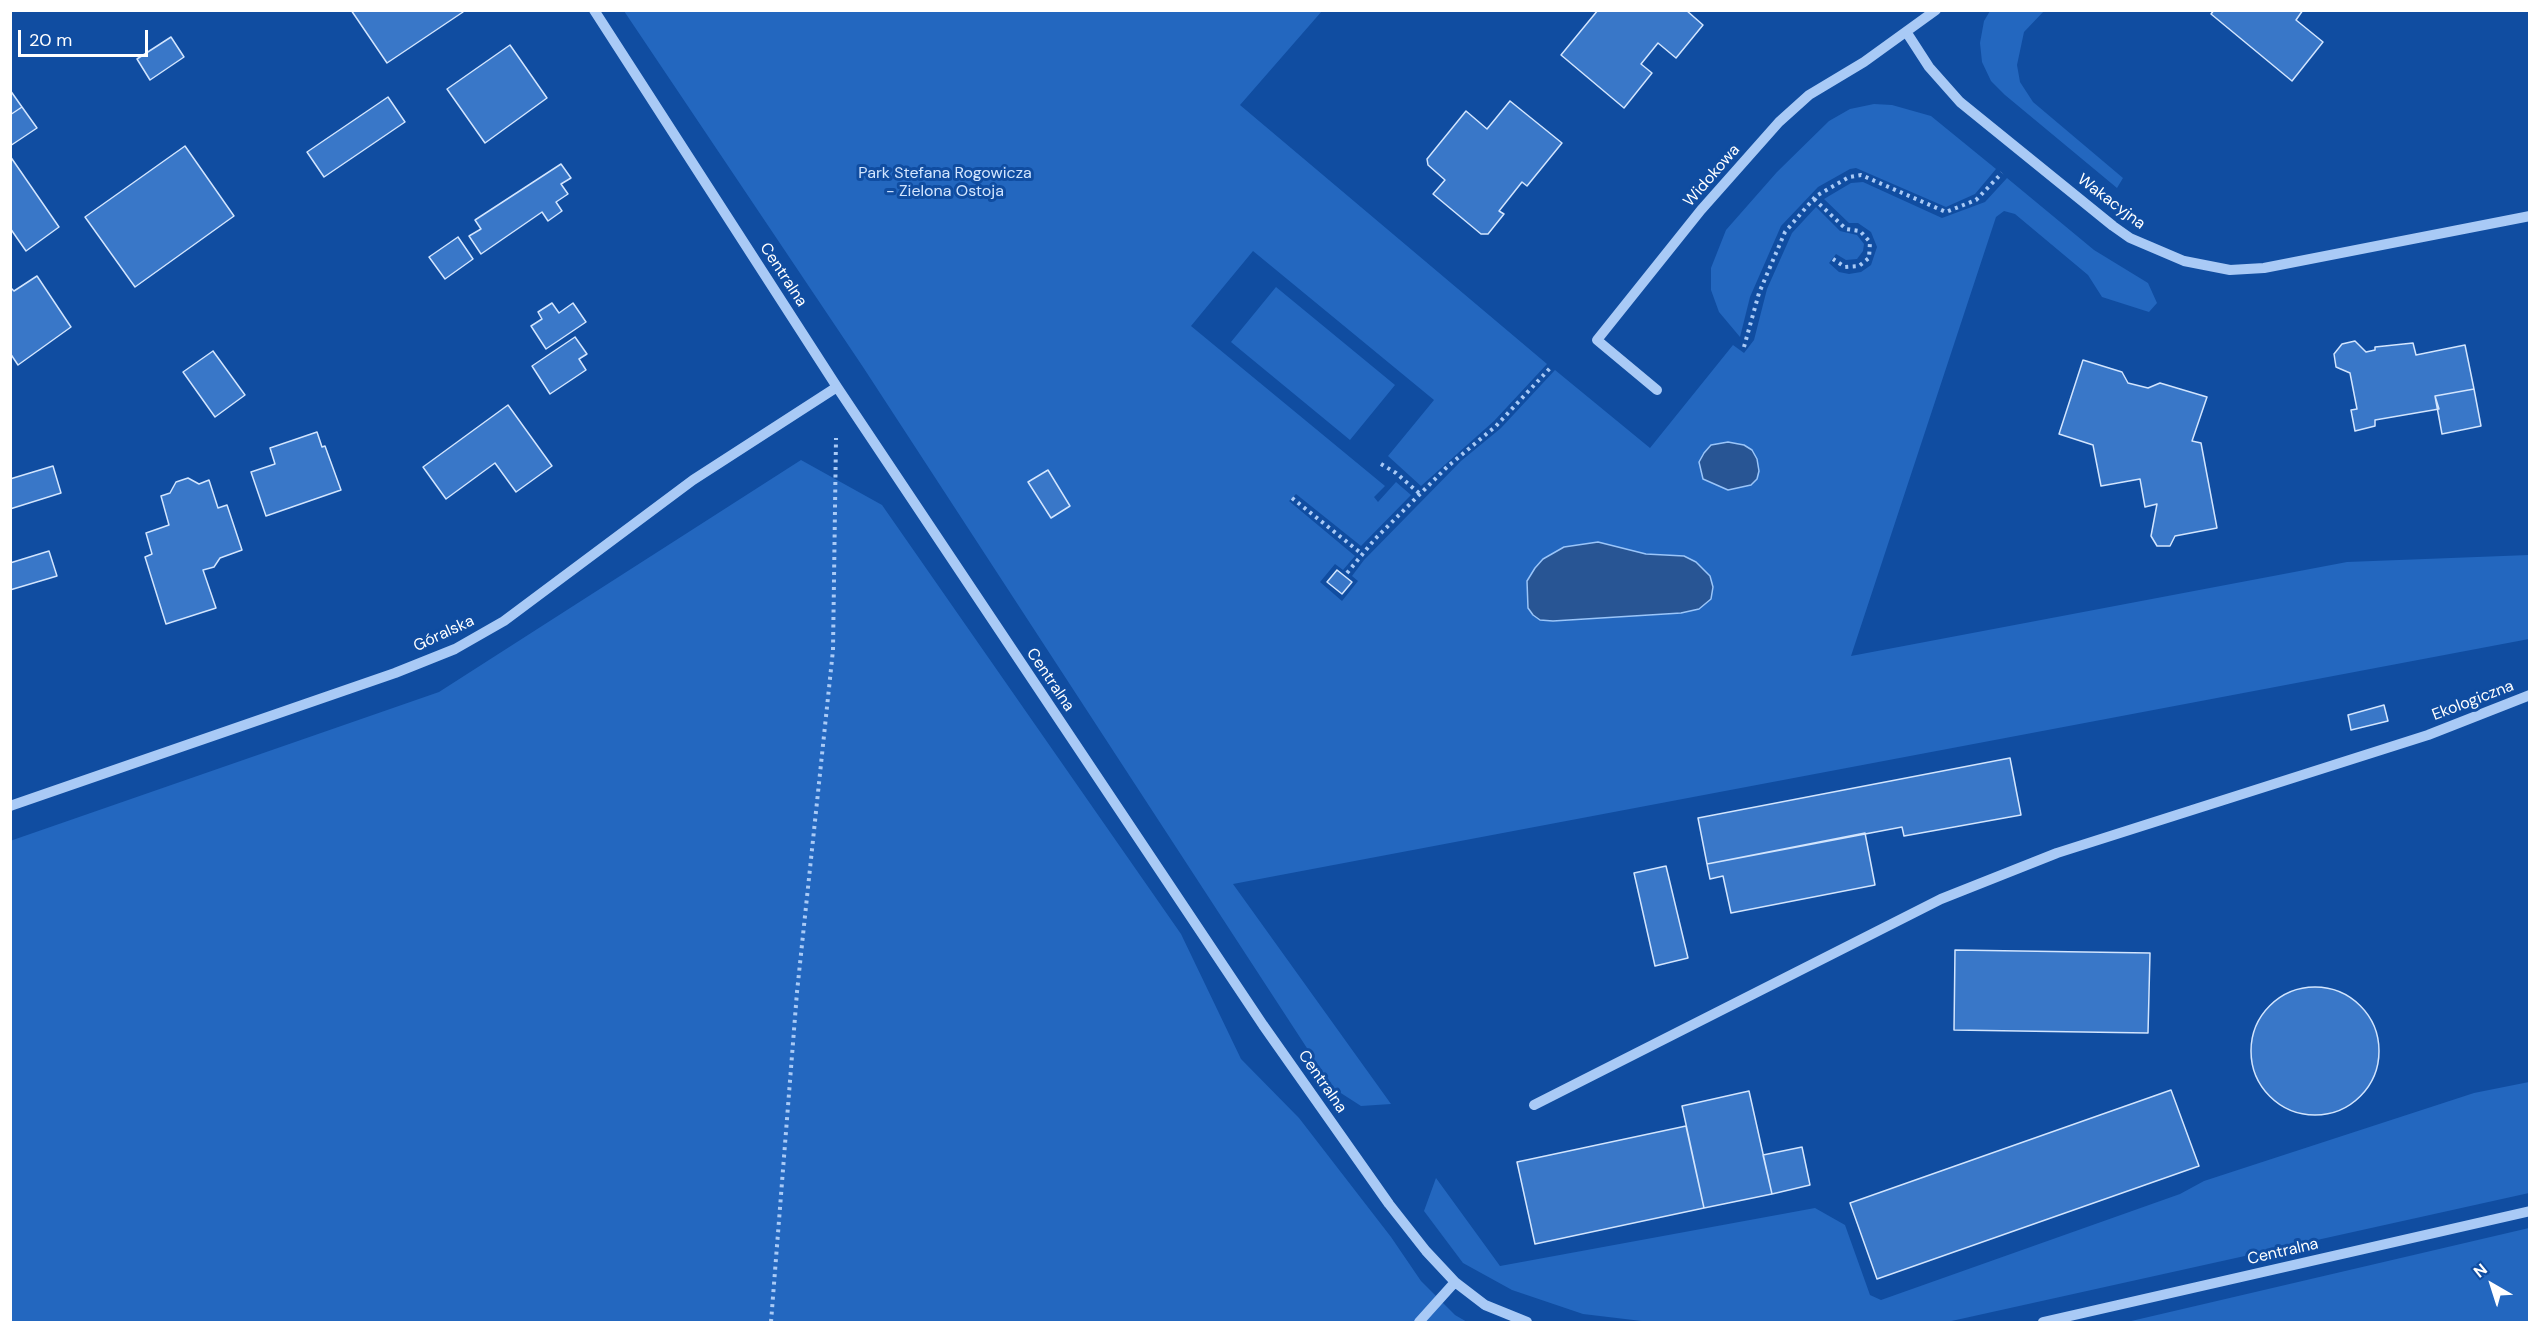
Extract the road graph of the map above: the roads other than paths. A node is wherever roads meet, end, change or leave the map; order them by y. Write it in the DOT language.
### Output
graph roads {
  1 [pos="594,10"];
  2 [pos="1936,10"];
  3 [pos="1907,33"];
  4 [pos="2529,216"];
  5 [pos="837,387"];
  6 [pos="1657,390"];
  7 [pos="2529,695"];
  8 [pos="10,806"];
  9 [pos="1534,1105"];
  10 [pos="2529,1211"];
  11 [pos="1455,1282"];
  12 [pos="1419,1323"];
  13 [pos="1527,1323"];
  14 [pos="2043,1323"];
  1 -- 5 [label="street, Centralna"];
  2 -- 3 [label="street, Widokowa"];
  3 -- 4 [label="street, Wakacyjna"];
  3 -- 6 [label="street, Widokowa"];
  5 -- 8 [label="street, Góralska"];
  5 -- 11 [label="street, Centralna"];
  7 -- 9 [label="street, Ekologiczna"];
  10 -- 14 [label="street, Centralna"];
  11 -- 12 [label="street"];
  11 -- 13 [label="street, Centralna"];
}
